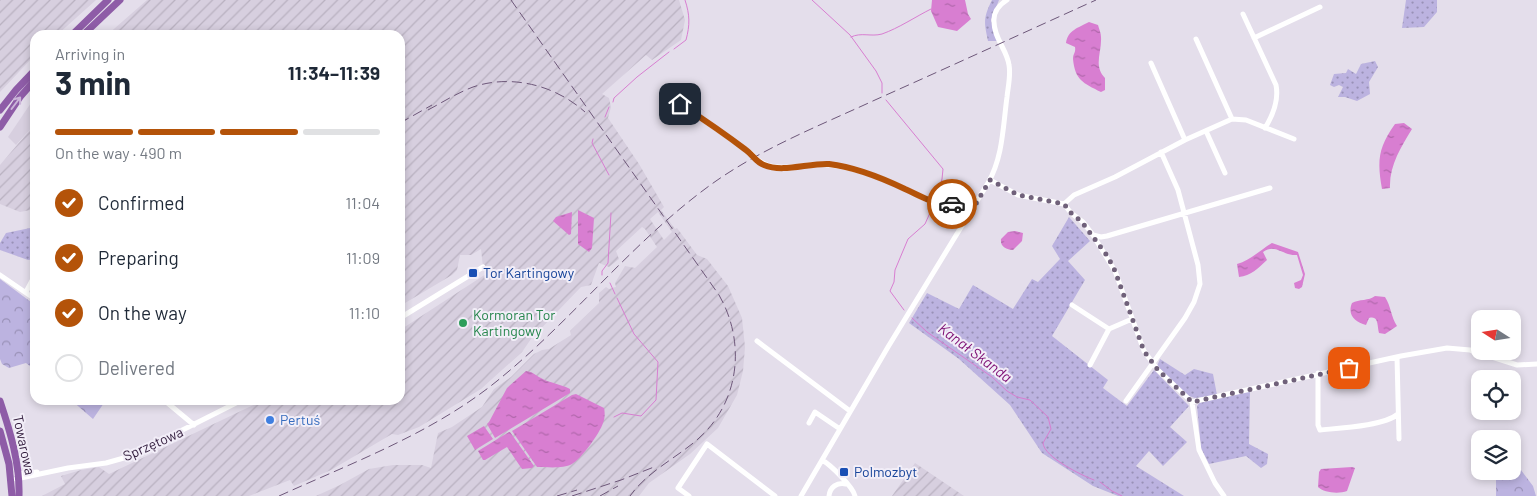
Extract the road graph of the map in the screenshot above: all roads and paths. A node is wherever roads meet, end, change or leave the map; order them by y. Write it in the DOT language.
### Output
graph roads {
  1 [pos="1007,0"];
  2 [pos="113,1"];
  3 [pos="1320,7"];
  4 [pos="1243,14"];
  5 [pos="78,30"];
  6 [pos="87,30"];
  7 [pos="1254,38"];
  8 [pos="1196,39"];
  9 [pos="1151,63"];
  10 [pos="30,75"];
  11 [pos="30,86"];
  12 [pos="663,98"];
  13 [pos="0,110"];
  14 [pos="1232,119"];
  15 [pos="0,127"];
  16 [pos="1265,128"];
  17 [pos="1206,130"];
  18 [pos="1294,139"];
  19 [pos="1185,140"];
  20 [pos="1161,152"];
  21 [pos="1225,172"];
  22 [pos="990,180"];
  23 [pos="1270,188"];
  24 [pos="1064,204"];
  25 [pos="974,207"];
  26 [pos="1183,213"];
  27 [pos="1093,235"];
  28 [pos="483,267"];
  29 [pos="0,275"];
  30 [pos="30,284"];
  31 [pos="26,292"];
  32 [pos="30,295"];
  33 [pos="1072,305"];
  34 [pos="405,315"];
  35 [pos="1132,319"];
  36 [pos="1108,329"];
  37 [pos="757,341"];
  38 [pos="1397,357"];
  39 [pos="1153,363"];
  40 [pos="1537,364"];
  41 [pos="1090,365"];
  42 [pos="1318,373"];
  43 [pos="0,400"];
  44 [pos="1126,401"];
  45 [pos="1192,402"];
  46 [pos="170,405"];
  47 [pos="232,405"];
  48 [pos="850,411"];
  49 [pos="1398,414"];
  50 [pos="808,423"];
  51 [pos="194,425"];
  52 [pos="840,429"];
  53 [pos="0,431"];
  54 [pos="1399,439"];
  55 [pos="822,460"];
  56 [pos="840,475"];
  57 [pos="15,477"];
  58 [pos="838,484"];
  59 [pos="847,484"];
  60 [pos="12,496"];
  61 [pos="19,496"];
  62 [pos="689,496"];
  63 [pos="774,496"];
  64 [pos="801,496"];
  65 [pos="829,496"];
  66 [pos="855,496"];
  67 [pos="1224,496"];
  1 -- 22 [label="street"];
  2 -- 5 [label="main road"];
  2 -- 6 [label="main road"];
  3 -- 7 [label="street"];
  4 -- 7 [label="street"];
  7 -- 16 [label="street"];
  8 -- 14 [label="street"];
  9 -- 19 [label="street"];
  10 -- 13 [label="main road"];
  15 -- 11 [label="main road, one-way"];
  12 -- 25 [label="street"];
  14 -- 16 [label="street"];
  14 -- 17 [label="street"];
  16 -- 18 [label="street"];
  17 -- 19 [label="street"];
  17 -- 21 [label="street"];
  19 -- 20 [label="street"];
  20 -- 24 [label="street"];
  20 -- 26 [label="street"];
  22 -- 24 [label="street"];
  22 -- 25 [label="street"];
  23 -- 26 [label="street"];
  24 -- 27 [label="street"];
  25 -- 48 [label="street"];
  26 -- 27 [label="street"];
  26 -- 39 [label="street"];
  27 -- 35 [label="street"];
  28 -- 34 [label="street"];
  29 -- 31 [label="street"];
  30 -- 31 [label="street"];
  31 -- 32 [label="street"];
  33 -- 36 [label="street"];
  35 -- 36 [label="street"];
  35 -- 39 [label="street"];
  36 -- 41 [label="street"];
  37 -- 48 [label="street"];
  38 -- 40 [label="street"];
  38 -- 42 [label="street"];
  38 -- 49 [label="street"];
  39 -- 44 [label="street"];
  39 -- 45 [label="street"];
  42 -- 45 [label="street"];
  42 -- 49 [label="street"];
  43 -- 57 [label="main road, Towarowa"];
  45 -- 67 [label="street"];
  46 -- 51 [label="street"];
  47 -- 51 [label="street, Sprzętowa"];
  48 -- 52 [label="street"];
  49 -- 54 [label="street"];
  50 -- 52 [label="street"];
  51 -- 57 [label="street, Sprzętowa"];
  52 -- 55 [label="street"];
  53 -- 57 [label="main road, Towarowa"];
  55 -- 56 [label="street"];
  55 -- 64 [label="street"];
  56 -- 58 [label="street"];
  56 -- 59 [label="street"];
  57 -- 60 [label="main road, Towarowa"];
  57 -- 61 [label="main road, Towarowa"];
  58 -- 59 [label="street"];
  58 -- 65 [label="street"];
  59 -- 66 [label="street"];
  62 -- 63 [label="street"];
}
